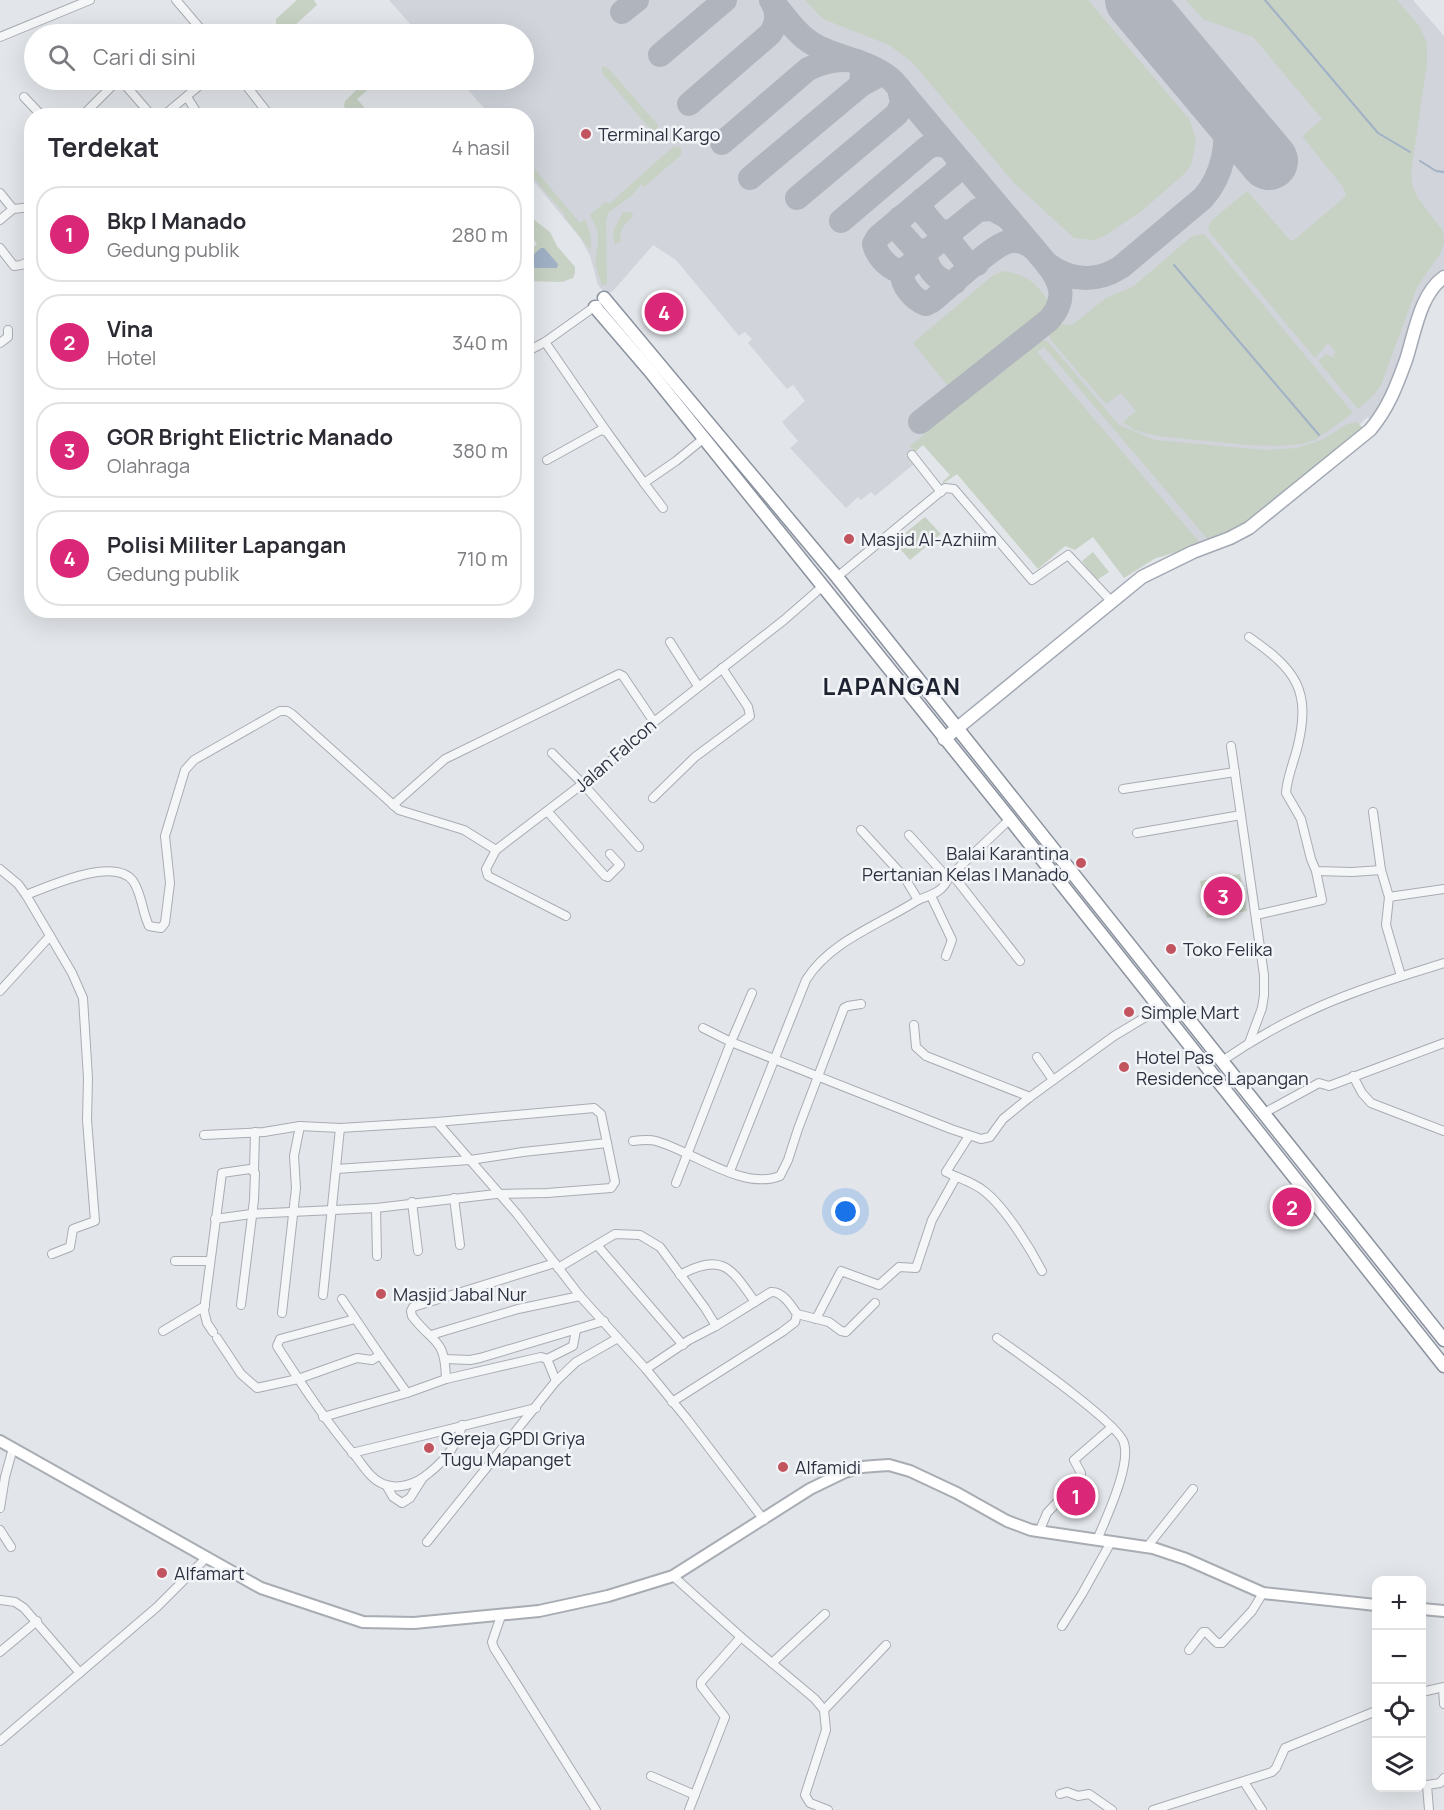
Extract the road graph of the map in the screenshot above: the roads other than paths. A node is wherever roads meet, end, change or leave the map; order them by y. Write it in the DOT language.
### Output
graph roads {
  1 [pos="90,0"];
  2 [pos="176,0"];
  3 [pos="32,24"];
  4 [pos="196,24"];
  5 [pos="24,27"];
  6 [pos="0,37"];
  7 [pos="109,90"];
  8 [pos="129,90"];
  9 [pos="194,90"];
  10 [pos="250,90"];
  11 [pos="187,96"];
  12 [pos="24,97"];
  13 [pos="34,108"];
  14 [pos="89,108"];
  15 [pos="145,108"];
  16 [pos="173,108"];
  17 [pos="194,108"];
  18 [pos="264,108"];
  19 [pos="0,194"];
  20 [pos="24,208"];
  21 [pos="13,209"];
  22 [pos="0,220"];
  23 [pos="0,249"];
  24 [pos="24,264"];
  25 [pos="1444,277"];
  26 [pos="600,302"];
  27 [pos="8,330"];
  28 [pos="545,342"];
  29 [pos="0,343"];
  30 [pos="534,348"];
  31 [pos="607,432"];
  32 [pos="702,439"];
  33 [pos="912,455"];
  34 [pos="547,460"];
  35 [pos="644,483"];
  36 [pos="941,492"];
  37 [pos="663,508"];
  38 [pos="837,577"];
  39 [pos="823,586"];
  40 [pos="1112,602"];
  41 [pos="1249,637"];
  42 [pos="670,642"];
  43 [pos="722,668"];
  44 [pos="698,686"];
  45 [pos="654,722"];
  46 [pos="957,728"];
  47 [pos="944,739"];
  48 [pos="1231,746"];
  49 [pos="552,753"];
  50 [pos="1235,772"];
  51 [pos="583,784"];
  52 [pos="1123,789"];
  53 [pos="653,798"];
  54 [pos="393,805"];
  55 [pos="548,812"];
  56 [pos="1373,812"];
  57 [pos="1241,815"];
  58 [pos="1010,819"];
  59 [pos="861,830"];
  60 [pos="1137,833"];
  61 [pos="909,835"];
  62 [pos="639,847"];
  63 [pos="496,850"];
  64 [pos="610,854"];
  65 [pos="0,869"];
  66 [pos="1381,870"];
  67 [pos="1316,871"];
  68 [pos="1072,874"];
  69 [pos="950,875"];
  70 [pos="1060,883"];
  71 [pos="1444,889"];
  72 [pos="26,895"];
  73 [pos="931,896"];
  74 [pos="1389,897"];
  75 [pos="918,900"];
  76 [pos="1256,915"];
  77 [pos="566,916"];
  78 [pos="50,936"];
  79 [pos="946,956"];
  80 [pos="1020,961"];
  81 [pos="1444,963"];
  82 [pos="1401,976"];
  83 [pos="0,991"];
  84 [pos="752,993"];
  85 [pos="861,1004"];
  86 [pos="1159,1009"];
  87 [pos="914,1025"];
  88 [pos="703,1028"];
  89 [pos="731,1042"];
  90 [pos="1249,1043"];
  91 [pos="1444,1043"];
  92 [pos="1037,1057"];
  93 [pos="773,1059"];
  94 [pos="1222,1061"];
  95 [pos="819,1076"];
  96 [pos="1353,1076"];
  97 [pos="1053,1080"];
  98 [pos="1030,1097"];
  99 [pos="1264,1113"];
  100 [pos="437,1122"];
  101 [pos="300,1126"];
  102 [pos="340,1128"];
  103 [pos="1444,1131"];
  104 [pos="255,1132"];
  105 [pos="204,1135"];
  106 [pos="969,1136"];
  107 [pos="633,1141"];
  108 [pos="607,1143"];
  109 [pos="1289,1144"];
  110 [pos="686,1154"];
  111 [pos="1276,1154"];
  112 [pos="471,1160"];
  113 [pos="336,1169"];
  114 [pos="254,1171"];
  115 [pos="730,1171"];
  116 [pos="956,1177"];
  117 [pos="676,1183"];
  118 [pos="500,1194"];
  119 [pos="454,1198"];
  120 [pos="412,1202"];
  121 [pos="376,1208"];
  122 [pos="331,1210"];
  123 [pos="294,1212"];
  124 [pos="251,1214"];
  125 [pos="215,1219"];
  126 [pos="460,1245"];
  127 [pos="597,1245"];
  128 [pos="418,1251"];
  129 [pos="52,1254"];
  130 [pos="376,1256"];
  131 [pos="175,1261"];
  132 [pos="210,1261"];
  133 [pos="556,1266"];
  134 [pos="1042,1271"];
  135 [pos="680,1275"];
  136 [pos="323,1295"];
  137 [pos="579,1296"];
  138 [pos="342,1299"];
  139 [pos="755,1302"];
  140 [pos="875,1303"];
  141 [pos="242,1305"];
  142 [pos="205,1306"];
  143 [pos="282,1313"];
  144 [pos="797,1314"];
  145 [pos="816,1318"];
  146 [pos="355,1319"];
  147 [pos="604,1322"];
  148 [pos="716,1326"];
  149 [pos="576,1330"];
  150 [pos="163,1331"];
  151 [pos="431,1335"];
  152 [pos="618,1338"];
  153 [pos="997,1338"];
  154 [pos="1444,1340"];
  155 [pos="683,1345"];
  156 [pos="573,1346"];
  157 [pos="380,1355"];
  158 [pos="445,1359"];
  159 [pos="547,1359"];
  160 [pos="576,1362"];
  161 [pos="1444,1366"];
  162 [pos="645,1369"];
  163 [pos="298,1379"];
  164 [pos="446,1379"];
  165 [pos="556,1381"];
  166 [pos="407,1393"];
  167 [pos="672,1402"];
  168 [pos="536,1408"];
  169 [pos="323,1417"];
  170 [pos="462,1425"];
  171 [pos="1112,1427"];
  172 [pos="0,1441"];
  173 [pos="13,1448"];
  174 [pos="352,1453"];
  175 [pos="422,1479"];
  176 [pos="386,1485"];
  177 [pos="1192,1489"];
  178 [pos="0,1508"];
  179 [pos="764,1520"];
  180 [pos="0,1530"];
  181 [pos="1039,1532"];
  182 [pos="1098,1540"];
  183 [pos="427,1542"];
  184 [pos="1111,1542"];
  185 [pos="11,1546"];
  186 [pos="1147,1547"];
  187 [pos="206,1558"];
  188 [pos="673,1576"];
  189 [pos="1263,1593"];
  190 [pos="0,1599"];
  191 [pos="1372,1604"];
  192 [pos="1426,1609"];
  193 [pos="1444,1611"];
  194 [pos="825,1614"];
  195 [pos="501,1616"];
  196 [pos="37,1622"];
  197 [pos="1062,1626"];
  198 [pos="741,1637"];
  199 [pos="886,1645"];
  200 [pos="1189,1650"];
  201 [pos="0,1652"];
  202 [pos="772,1663"];
  203 [pos="80,1672"];
  204 [pos="1444,1688"];
  205 [pos="1426,1691"];
  206 [pos="1444,1704"];
  207 [pos="824,1710"];
  208 [pos="1372,1713"];
  209 [pos="0,1741"];
  210 [pos="651,1776"];
  211 [pos="1444,1778"];
  212 [pos="1244,1782"];
  213 [pos="1060,1794"];
  214 [pos="695,1795"];
  215 [pos="596,1810"];
  216 [pos="689,1810"];
  217 [pos="828,1810"];
  218 [pos="1112,1810"];
  219 [pos="1153,1810"];
  220 [pos="1262,1810"];
  221 [pos="1429,1810"];
  1 -- 3 [label="street"];
  2 -- 4 [label="street"];
  5 -- 6 [label="street"];
  7 -- 14 [label="street"];
  8 -- 15 [label="street"];
  9 -- 11 [label="street"];
  10 -- 18 [label="street"];
  11 -- 16 [label="street"];
  11 -- 17 [label="street"];
  12 -- 13 [label="street"];
  19 -- 21 [label="street"];
  20 -- 21 [label="street"];
  21 -- 22 [label="street"];
  23 -- 24 [label="street"];
  25 -- 40 [label="main road"];
  26 -- 28 [label="street"];
  26 -- 32 [label="main road"];
  26 -- 38 [label="main road"];
  27 -- 29 [label="street"];
  28 -- 30 [label="street"];
  28 -- 31 [label="street"];
  31 -- 34 [label="street"];
  31 -- 35 [label="street"];
  32 -- 35 [label="street"];
  32 -- 39 [label="main road"];
  33 -- 36 [label="street"];
  35 -- 37 [label="street"];
  36 -- 38 [label="street"];
  36 -- 40 [label="street"];
  38 -- 46 [label="main road"];
  39 -- 43 [label="street, Jalan Falcon"];
  39 -- 47 [label="main road"];
  40 -- 46 [label="main road"];
  41 -- 67 [label="street"];
  42 -- 44 [label="street"];
  43 -- 44 [label="street, Jalan Falcon"];
  43 -- 53 [label="street"];
  44 -- 45 [label="street, Jalan Falcon"];
  45 -- 51 [label="street, Jalan Falcon"];
  45 -- 54 [label="street"];
  46 -- 47 [label="main road"];
  46 -- 68 [label="main road"];
  47 -- 58 [label="main road"];
  48 -- 50 [label="street"];
  49 -- 51 [label="street"];
  50 -- 52 [label="street"];
  50 -- 57 [label="street"];
  51 -- 55 [label="street, Jalan Falcon"];
  51 -- 62 [label="street"];
  54 -- 63 [label="street"];
  54 -- 72 [label="street"];
  55 -- 63 [label="street, Jalan Falcon"];
  55 -- 64 [label="street"];
  56 -- 66 [label="street"];
  57 -- 60 [label="street"];
  57 -- 76 [label="street"];
  58 -- 69 [label="street"];
  58 -- 70 [label="main road"];
  59 -- 75 [label="street"];
  61 -- 69 [label="street"];
  63 -- 77 [label="street"];
  65 -- 72 [label="street"];
  66 -- 67 [label="street"];
  66 -- 74 [label="street"];
  67 -- 76 [label="street"];
  68 -- 70 [label="main road"];
  68 -- 94 [label="main road"];
  69 -- 73 [label="street"];
  69 -- 80 [label="street"];
  70 -- 86 [label="main road"];
  71 -- 74 [label="street"];
  72 -- 78 [label="street"];
  73 -- 75 [label="street"];
  73 -- 79 [label="street"];
  74 -- 82 [label="street"];
  75 -- 93 [label="street"];
  76 -- 90 [label="street"];
  78 -- 83 [label="street"];
  78 -- 129 [label="street"];
  81 -- 82 [label="street"];
  82 -- 90 [label="street"];
  84 -- 89 [label="street"];
  85 -- 95 [label="street"];
  86 -- 97 [label="street"];
  86 -- 111 [label="main road"];
  87 -- 98 [label="street"];
  88 -- 89 [label="street"];
  89 -- 93 [label="street"];
  89 -- 110 [label="street"];
  90 -- 94 [label="street"];
  91 -- 96 [label="street"];
  92 -- 97 [label="street"];
  93 -- 95 [label="street"];
  93 -- 115 [label="street"];
  94 -- 99 [label="main road"];
  95 -- 106 [label="street"];
  95 -- 115 [label="street"];
  96 -- 99 [label="street"];
  96 -- 103 [label="street"];
  97 -- 98 [label="street"];
  98 -- 106 [label="street"];
  99 -- 109 [label="main road"];
  100 -- 102 [label="street"];
  100 -- 108 [label="street"];
  100 -- 112 [label="street"];
  101 -- 102 [label="street"];
  101 -- 104 [label="street"];
  101 -- 123 [label="street"];
  102 -- 113 [label="street"];
  104 -- 105 [label="street"];
  104 -- 114 [label="street"];
  106 -- 116 [label="street"];
  107 -- 110 [label="street"];
  108 -- 112 [label="street"];
  108 -- 118 [label="street"];
  109 -- 111 [label="main road"];
  109 -- 154 [label="main road"];
  110 -- 115 [label="street"];
  110 -- 117 [label="street"];
  111 -- 161 [label="main road"];
  112 -- 113 [label="street"];
  112 -- 118 [label="street"];
  113 -- 122 [label="street"];
  114 -- 124 [label="street"];
  114 -- 125 [label="street"];
  116 -- 134 [label="street"];
  116 -- 145 [label="street"];
  118 -- 119 [label="street"];
  118 -- 133 [label="street"];
  119 -- 120 [label="street"];
  119 -- 126 [label="street"];
  120 -- 121 [label="street"];
  120 -- 128 [label="street"];
  121 -- 122 [label="street"];
  121 -- 130 [label="street"];
  122 -- 123 [label="street"];
  122 -- 136 [label="street"];
  123 -- 124 [label="street"];
  123 -- 143 [label="street"];
  124 -- 125 [label="street"];
  124 -- 141 [label="street"];
  125 -- 132 [label="street"];
  127 -- 133 [label="street"];
  127 -- 135 [label="street"];
  127 -- 155 [label="street"];
  131 -- 132 [label="street"];
  132 -- 142 [label="street"];
  133 -- 137 [label="street"];
  133 -- 151 [label="street"];
  135 -- 139 [label="street"];
  135 -- 148 [label="street"];
  137 -- 147 [label="street"];
  137 -- 151 [label="street"];
  138 -- 146 [label="street"];
  139 -- 144 [label="street"];
  139 -- 148 [label="street"];
  140 -- 145 [label="street"];
  142 -- 150 [label="street"];
  142 -- 163 [label="street"];
  144 -- 145 [label="street"];
  144 -- 167 [label="street"];
  146 -- 157 [label="street"];
  146 -- 163 [label="street"];
  147 -- 149 [label="street"];
  147 -- 152 [label="street"];
  148 -- 155 [label="street"];
  149 -- 156 [label="street"];
  149 -- 158 [label="street"];
  151 -- 158 [label="street"];
  152 -- 160 [label="street"];
  152 -- 162 [label="street"];
  153 -- 171 [label="street"];
  155 -- 162 [label="street"];
  156 -- 159 [label="street"];
  156 -- 160 [label="street"];
  157 -- 163 [label="street"];
  157 -- 166 [label="street"];
  158 -- 164 [label="street"];
  159 -- 164 [label="street"];
  159 -- 165 [label="street"];
  160 -- 165 [label="street"];
  162 -- 167 [label="street"];
  163 -- 169 [label="street"];
  164 -- 166 [label="street"];
  165 -- 168 [label="street"];
  166 -- 169 [label="street"];
  167 -- 179 [label="street"];
  168 -- 170 [label="street"];
  168 -- 183 [label="street"];
  169 -- 174 [label="street"];
  170 -- 174 [label="street"];
  170 -- 175 [label="street"];
  171 -- 181 [label="street"];
  171 -- 182 [label="street"];
  172 -- 173 [label="main road"];
  173 -- 178 [label="street"];
  173 -- 187 [label="main road"];
  174 -- 176 [label="street"];
  175 -- 176 [label="street"];
  175 -- 176 [label="street"];
  177 -- 186 [label="street"];
  179 -- 181 [label="main road"];
  179 -- 188 [label="main road"];
  180 -- 185 [label="street"];
  181 -- 182 [label="main road"];
  182 -- 184 [label="main road"];
  184 -- 186 [label="main road"];
  184 -- 197 [label="street"];
  186 -- 189 [label="main road"];
  187 -- 195 [label="main road"];
  187 -- 203 [label="street"];
  188 -- 195 [label="main road"];
  188 -- 198 [label="street"];
  189 -- 191 [label="main road"];
  189 -- 200 [label="street"];
  190 -- 196 [label="street"];
  192 -- 193 [label="main road"];
  194 -- 202 [label="street"];
  195 -- 215 [label="street"];
  196 -- 201 [label="street"];
  196 -- 203 [label="street"];
  198 -- 202 [label="street"];
  198 -- 214 [label="street"];
  199 -- 207 [label="street"];
  202 -- 207 [label="street"];
  203 -- 209 [label="street"];
  204 -- 205 [label="street"];
  204 -- 206 [label="street"];
  207 -- 217 [label="street"];
  208 -- 212 [label="street"];
  210 -- 214 [label="street"];
  211 -- 221 [label="street"];
  212 -- 219 [label="street"];
  212 -- 220 [label="street"];
  213 -- 218 [label="street"];
  214 -- 216 [label="street"];
}
